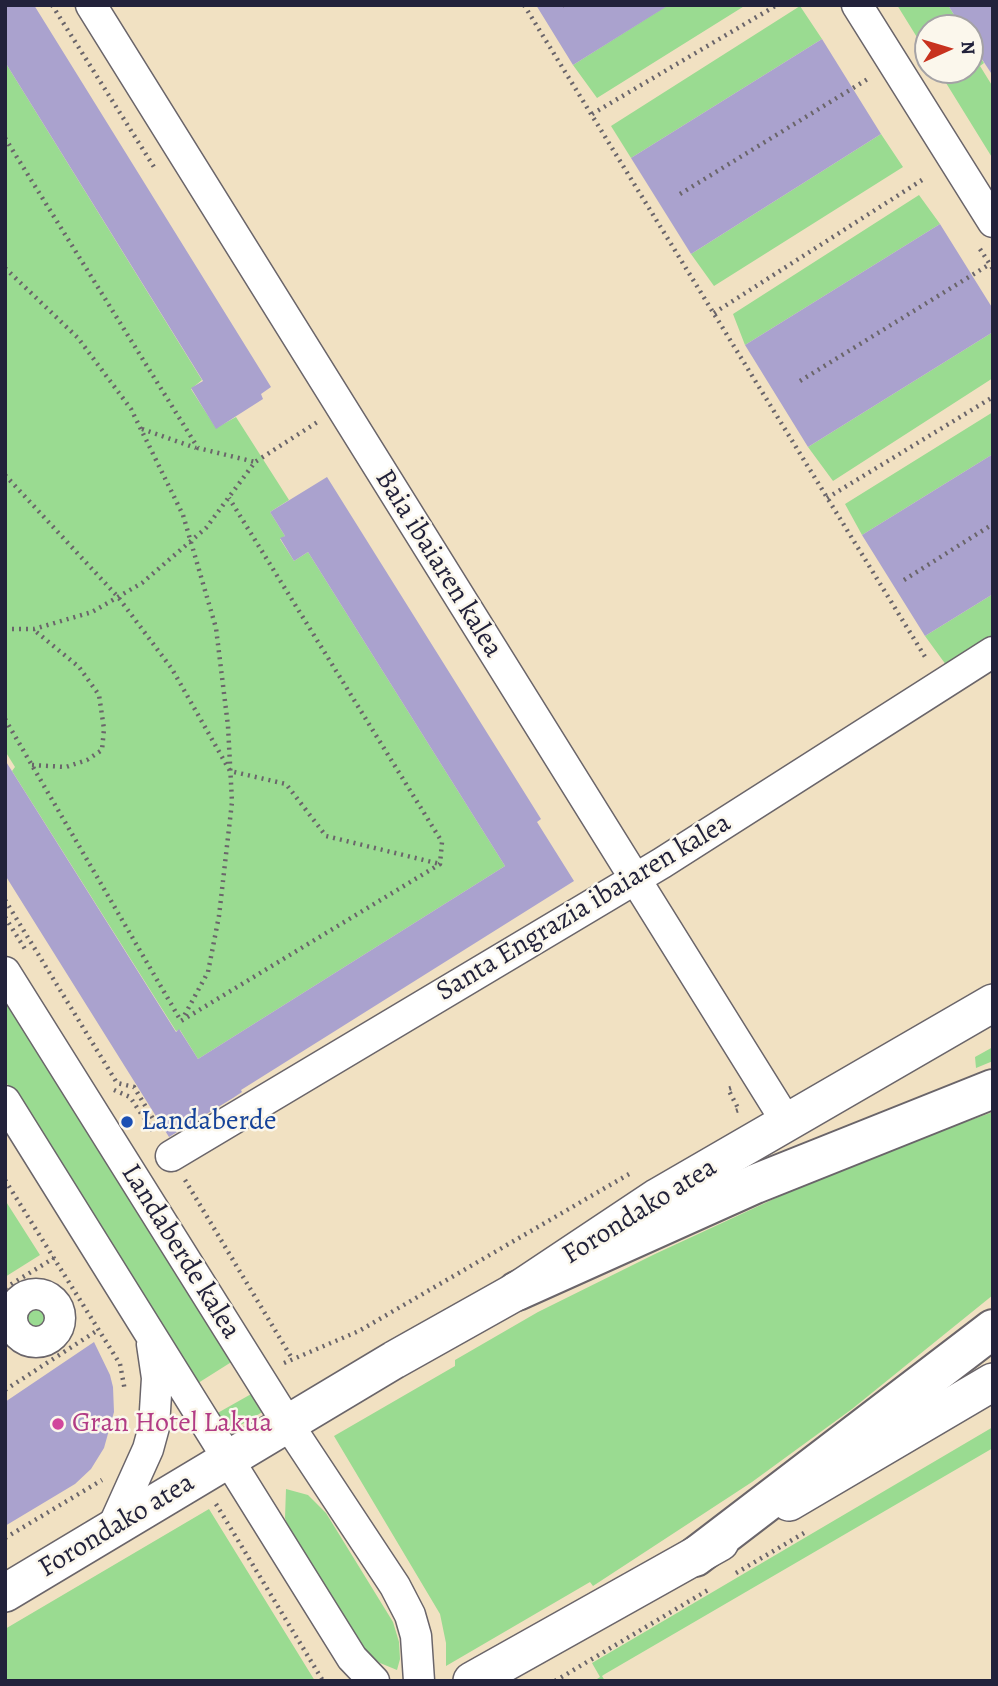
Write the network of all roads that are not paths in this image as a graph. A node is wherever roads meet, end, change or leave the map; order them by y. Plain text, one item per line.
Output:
1 (91, 5) edge
2 (857, 5) edge
3 (993, 222) edge
4 (993, 652) edge
5 (634, 879) junction
6 (5, 972) edge
7 (993, 1003) edge
8 (993, 1089) edge
9 (5, 1101) edge
10 (786, 1121) junction
11 (171, 1156) road end
12 (517, 1291) junction
13 (993, 1329) edge
14 (150, 1333) junction
15 (993, 1382) edge
16 (288, 1424) junction
17 (228, 1460) junction
18 (111, 1531) junction
19 (702, 1573) junction
20 (5, 1593) edge
21 (374, 1681) edge
22 (419, 1681) edge
23 (472, 1681) edge

1 - 5 street, Baia ibaiaren kalea
2 - 3 street
4 - 5 street, Santa Engrazia ibaiaren kalea
5 - 10 street, Baia ibaiaren kalea
5 - 11 street, Santa Engrazia ibaiaren kalea
6 - 16 street, Landaberde kalea
7 - 10 main road, Forondako atea
8 - 12 highway
9 - 14 street
10 - 12 main road, Forondako atea
12 - 16 main road, Forondako atea
13 - 19 highway
14 - 17 street
14 - 18 street
15 - 19 main road
16 - 17 main road, Forondako atea
16 - 22 street
17 - 18 main road, Forondako atea
17 - 21 street, Forondako atea
18 - 20 main road, Forondako atea
19 - 23 main road

